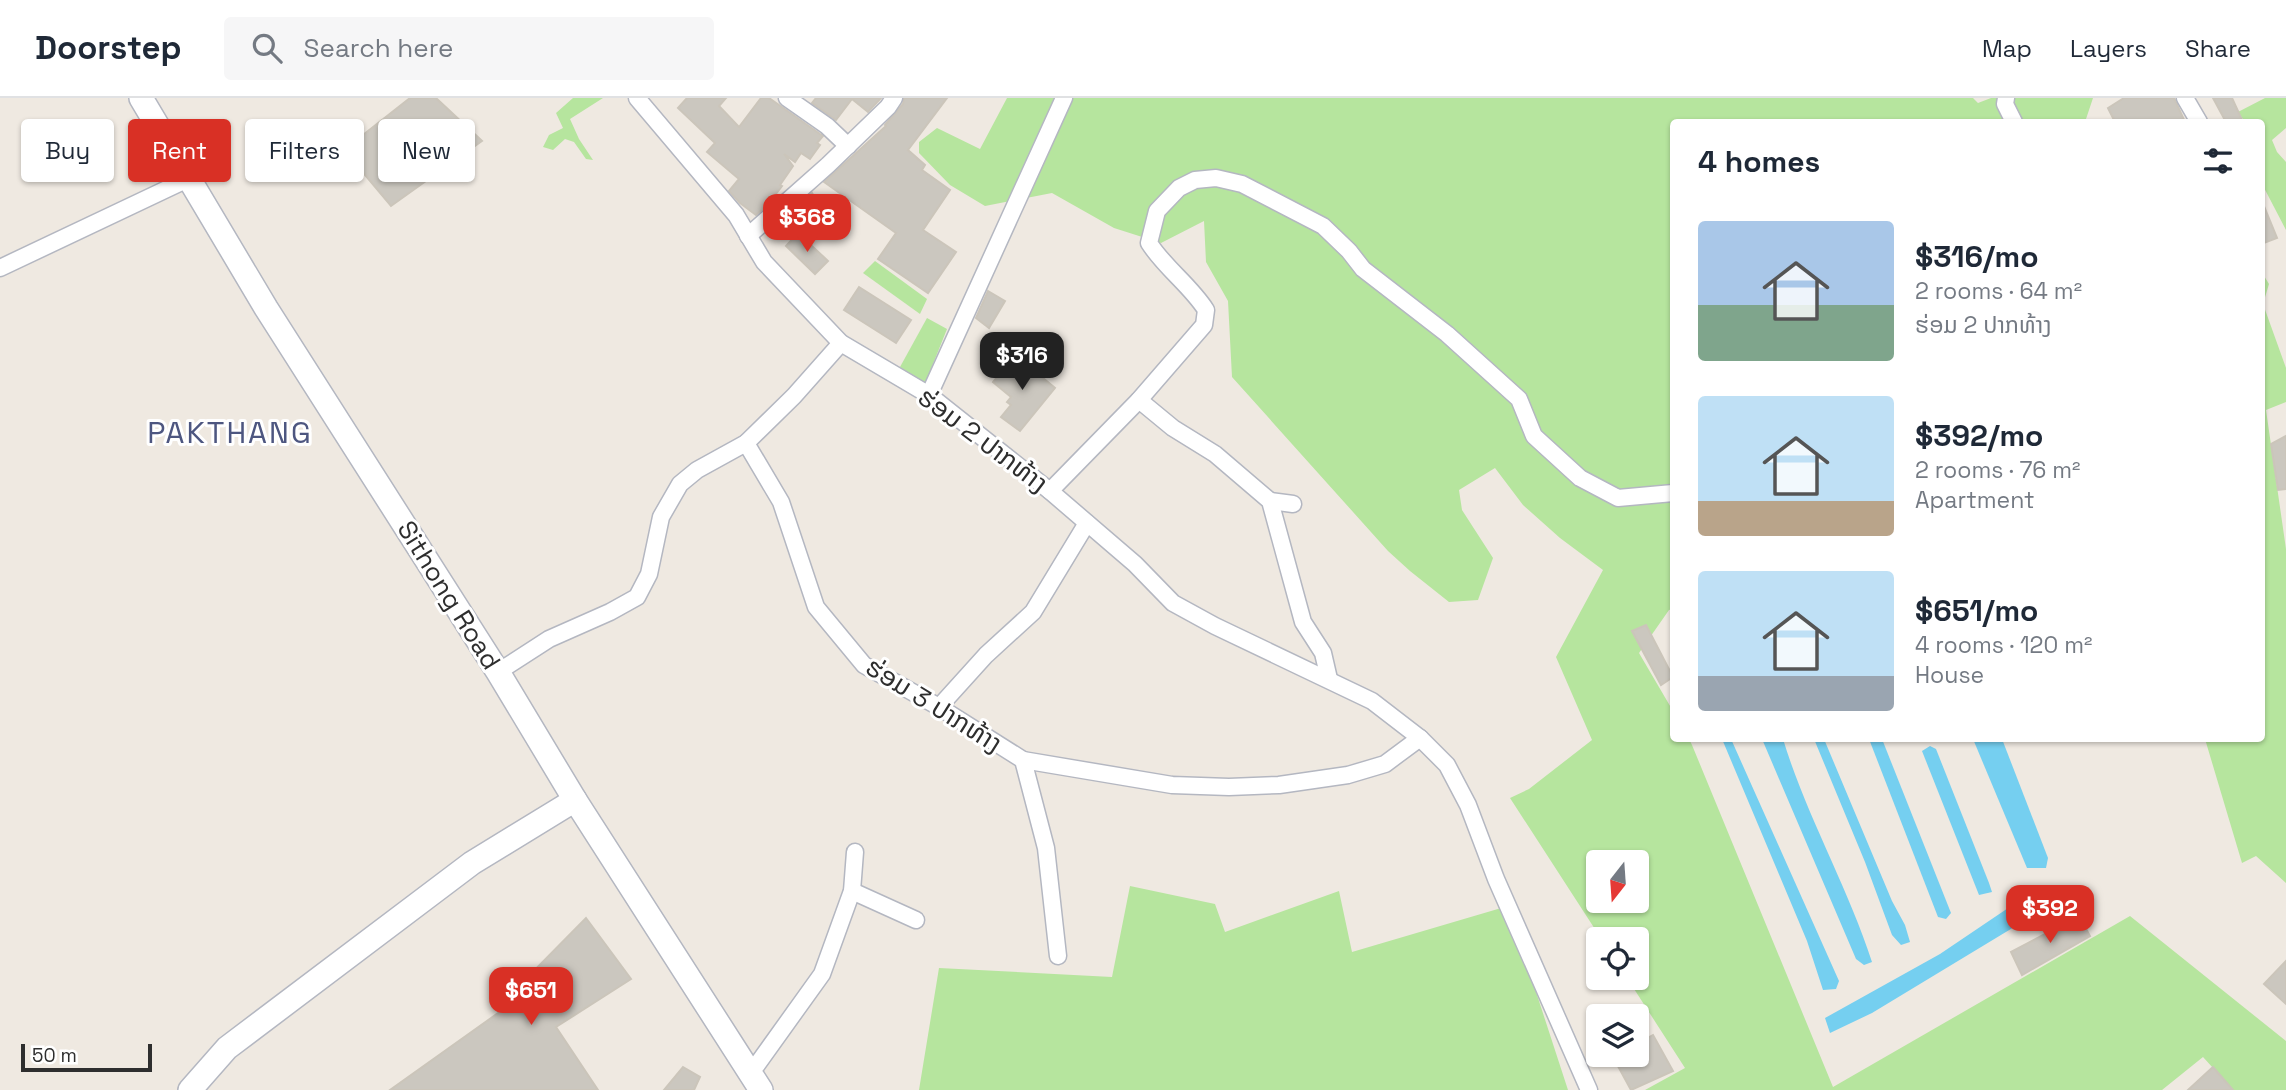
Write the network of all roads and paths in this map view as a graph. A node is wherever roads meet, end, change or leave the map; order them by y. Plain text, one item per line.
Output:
1 (141, 98) edge
2 (638, 98) edge
3 (787, 98) edge
4 (894, 98) edge
5 (1064, 98) edge
6 (2006, 98) edge
7 (2185, 98) edge
8 (154, 119) edge
9 (2012, 119) edge
10 (2197, 119) edge
11 (848, 146) junction
12 (182, 182) edge
13 (192, 182) edge
14 (748, 236) junction
15 (0, 268) edge
16 (841, 343) junction
17 (929, 395) junction
18 (1139, 400) junction
19 (746, 443) junction
20 (1050, 491) junction
21 (1670, 493) edge
22 (1270, 501) junction
23 (1293, 504) dead end
24 (1087, 523) junction
25 (498, 672) junction
26 (1329, 679) junction
27 (939, 707) junction
28 (1420, 738) junction
29 (1024, 760) junction
30 (575, 800) junction
31 (855, 852) dead end
32 (852, 891) junction
33 (916, 920) dead end
34 (1058, 956) dead end
35 (756, 1082) edge
36 (191, 1090) edge
37 (1589, 1090) edge

1 - 8 main road, Sithong Road
2 - 14 street, ຮ່ອມ 2 ປາກທ້າງ
3 - 11 street
4 - 11 street
5 - 17 street
6 - 9 street
7 - 10 street
11 - 14 street
12 - 15 street
13 - 25 main road, Sithong Road
14 - 16 street, ຮ່ອມ 2 ປາກທ້າງ
16 - 17 street, ຮ່ອມ 2 ປາກທ້າງ
16 - 19 street
17 - 20 street, ຮ່ອມ 2 ປາກທ້າງ
18 - 20 street
18 - 21 street
18 - 22 street
19 - 25 street
19 - 27 street, ຮ່ອມ 3 ປາກທ້າງ
20 - 24 street, ຮ່ອມ 2 ປາກທ້າງ
22 - 23 street
22 - 26 street
24 - 26 street, ຮ່ອມ 2 ປາກທ້າງ
24 - 27 street
25 - 30 main road, Sithong Road
26 - 28 street, ຮ່ອມ 2 ປາກທ້າງ
27 - 29 street, ຮ່ອມ 3 ປາກທ້າງ
28 - 29 street, ຮ່ອມ 3 ປາກທ້າງ
28 - 37 street, ຮ່ອມ 2 ປາກທ້າງ
29 - 34 street, ຮ່ອມ 3 ປາກທ້າງ
30 - 35 main road, Sithong Road
30 - 36 main road
31 - 32 street
32 - 33 street
32 - 35 street

